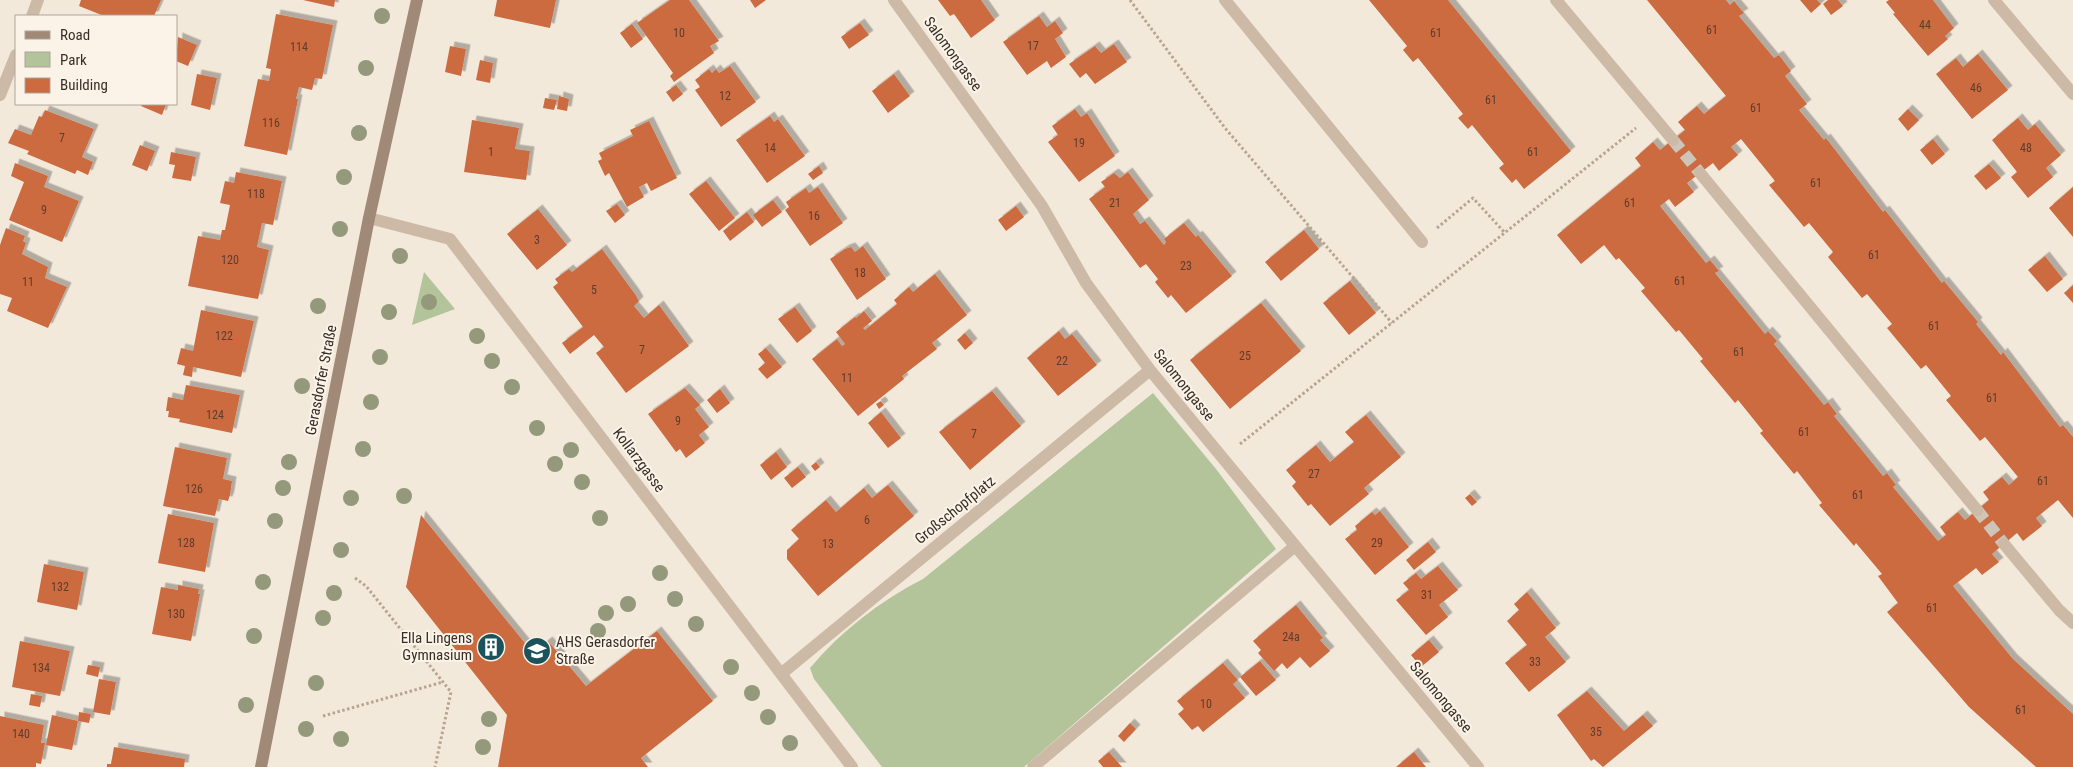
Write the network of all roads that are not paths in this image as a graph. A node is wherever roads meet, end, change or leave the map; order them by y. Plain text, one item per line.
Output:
1 (38, 0) edge
2 (417, 0) edge
3 (894, 0) edge
4 (1225, 0) edge
5 (1556, 0) edge
6 (1994, 0) edge
7 (32, 15) edge
8 (15, 57) edge
9 (2073, 94) edge
10 (0, 95) edge
11 (1673, 140) tunnel mouth
12 (1700, 173) tunnel mouth
13 (369, 218) junction
14 (1422, 242) road end
15 (1150, 370) junction
16 (1977, 510) tunnel mouth
17 (2004, 544) tunnel mouth
18 (1295, 546) junction
19 (2073, 623) edge
20 (781, 674) junction
21 (261, 767) edge
22 (852, 767) edge
23 (1033, 767) edge
24 (1478, 767) edge

1 - 7 street
2 - 13 main road, Gerasdorfer Straße
3 - 15 street, Salomongasse
4 - 14 street
5 - 11 street
6 - 9 street
8 - 10 street
12 - 16 street
13 - 20 street, Kollarzgasse
13 - 21 main road, Gerasdorfer Straße
15 - 18 street, Salomongasse
15 - 20 street, Großschopfplatz
17 - 19 street
18 - 23 street
18 - 24 street, Salomongasse
20 - 22 street, Kollarzgasse

